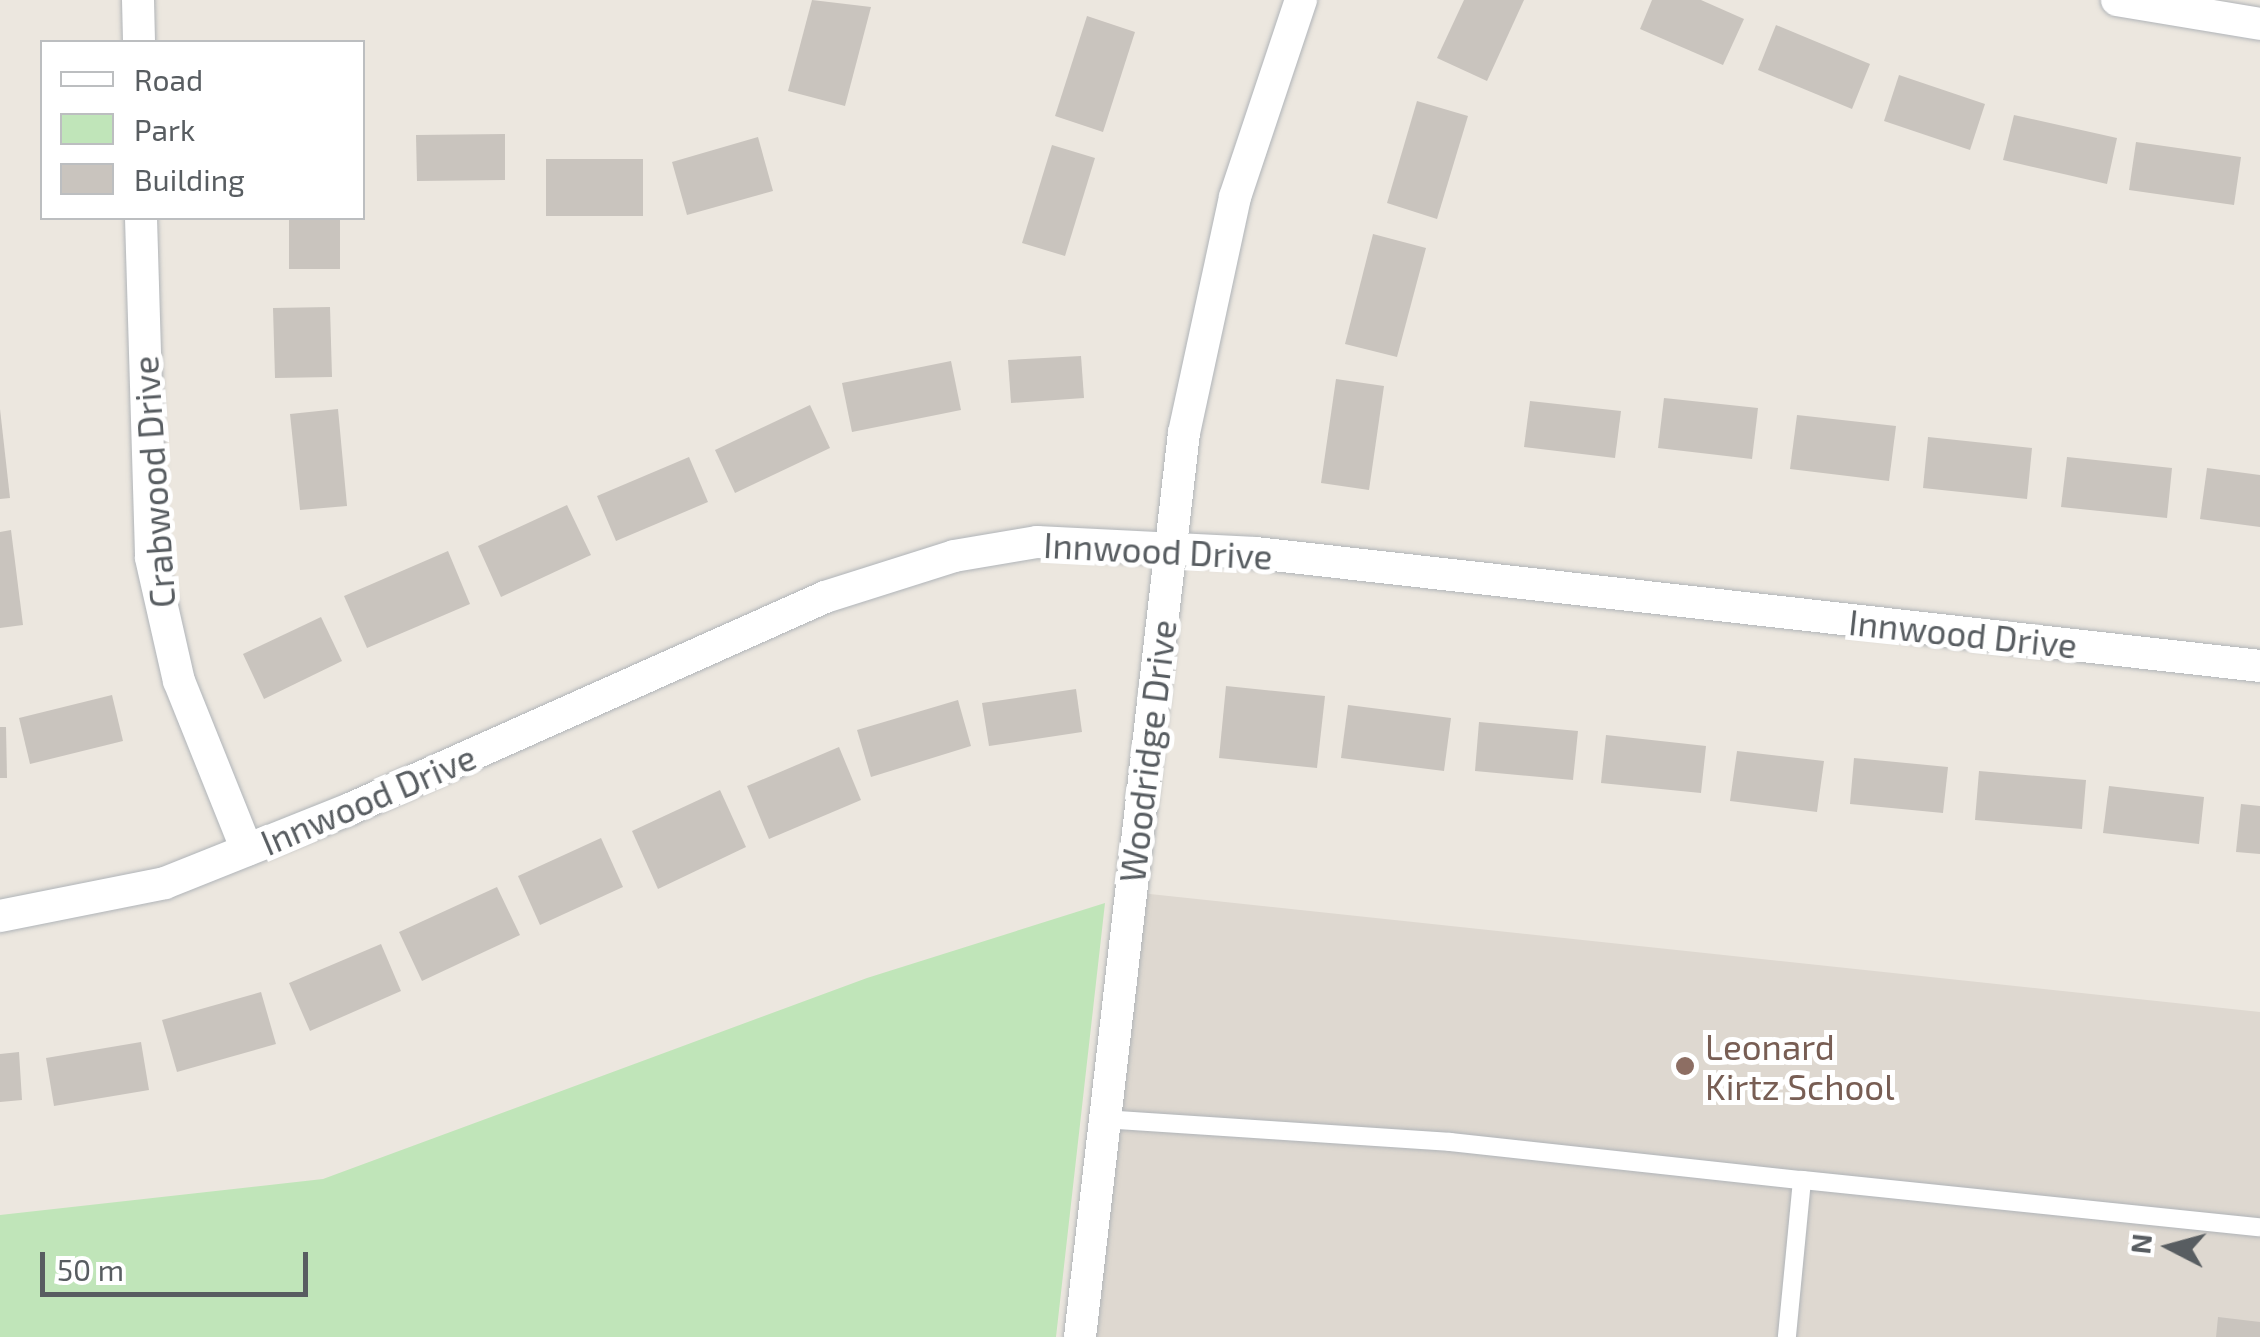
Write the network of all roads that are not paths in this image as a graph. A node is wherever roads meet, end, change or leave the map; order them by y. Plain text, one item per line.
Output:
1 (138, 0) edge
2 (1300, 0) edge
3 (2117, 0) edge
4 (2260, 24) edge
5 (138, 40) edge
6 (142, 220) edge
7 (1171, 547) junction
8 (2260, 666) edge
9 (247, 850) junction
10 (0, 916) edge
11 (1104, 1119) junction
12 (1802, 1180) junction
13 (2260, 1228) edge
14 (1080, 1337) edge
15 (1786, 1337) edge

1 - 5 street
2 - 7 street, Woodridge Drive
3 - 4 street
6 - 9 street, Crabwood Drive
7 - 8 street, Innwood Drive
7 - 9 street, Innwood Drive
7 - 11 street, Woodridge Drive
9 - 10 street, Innwood Drive
11 - 12 lane
11 - 14 street, Woodridge Drive
12 - 13 lane
12 - 15 lane

